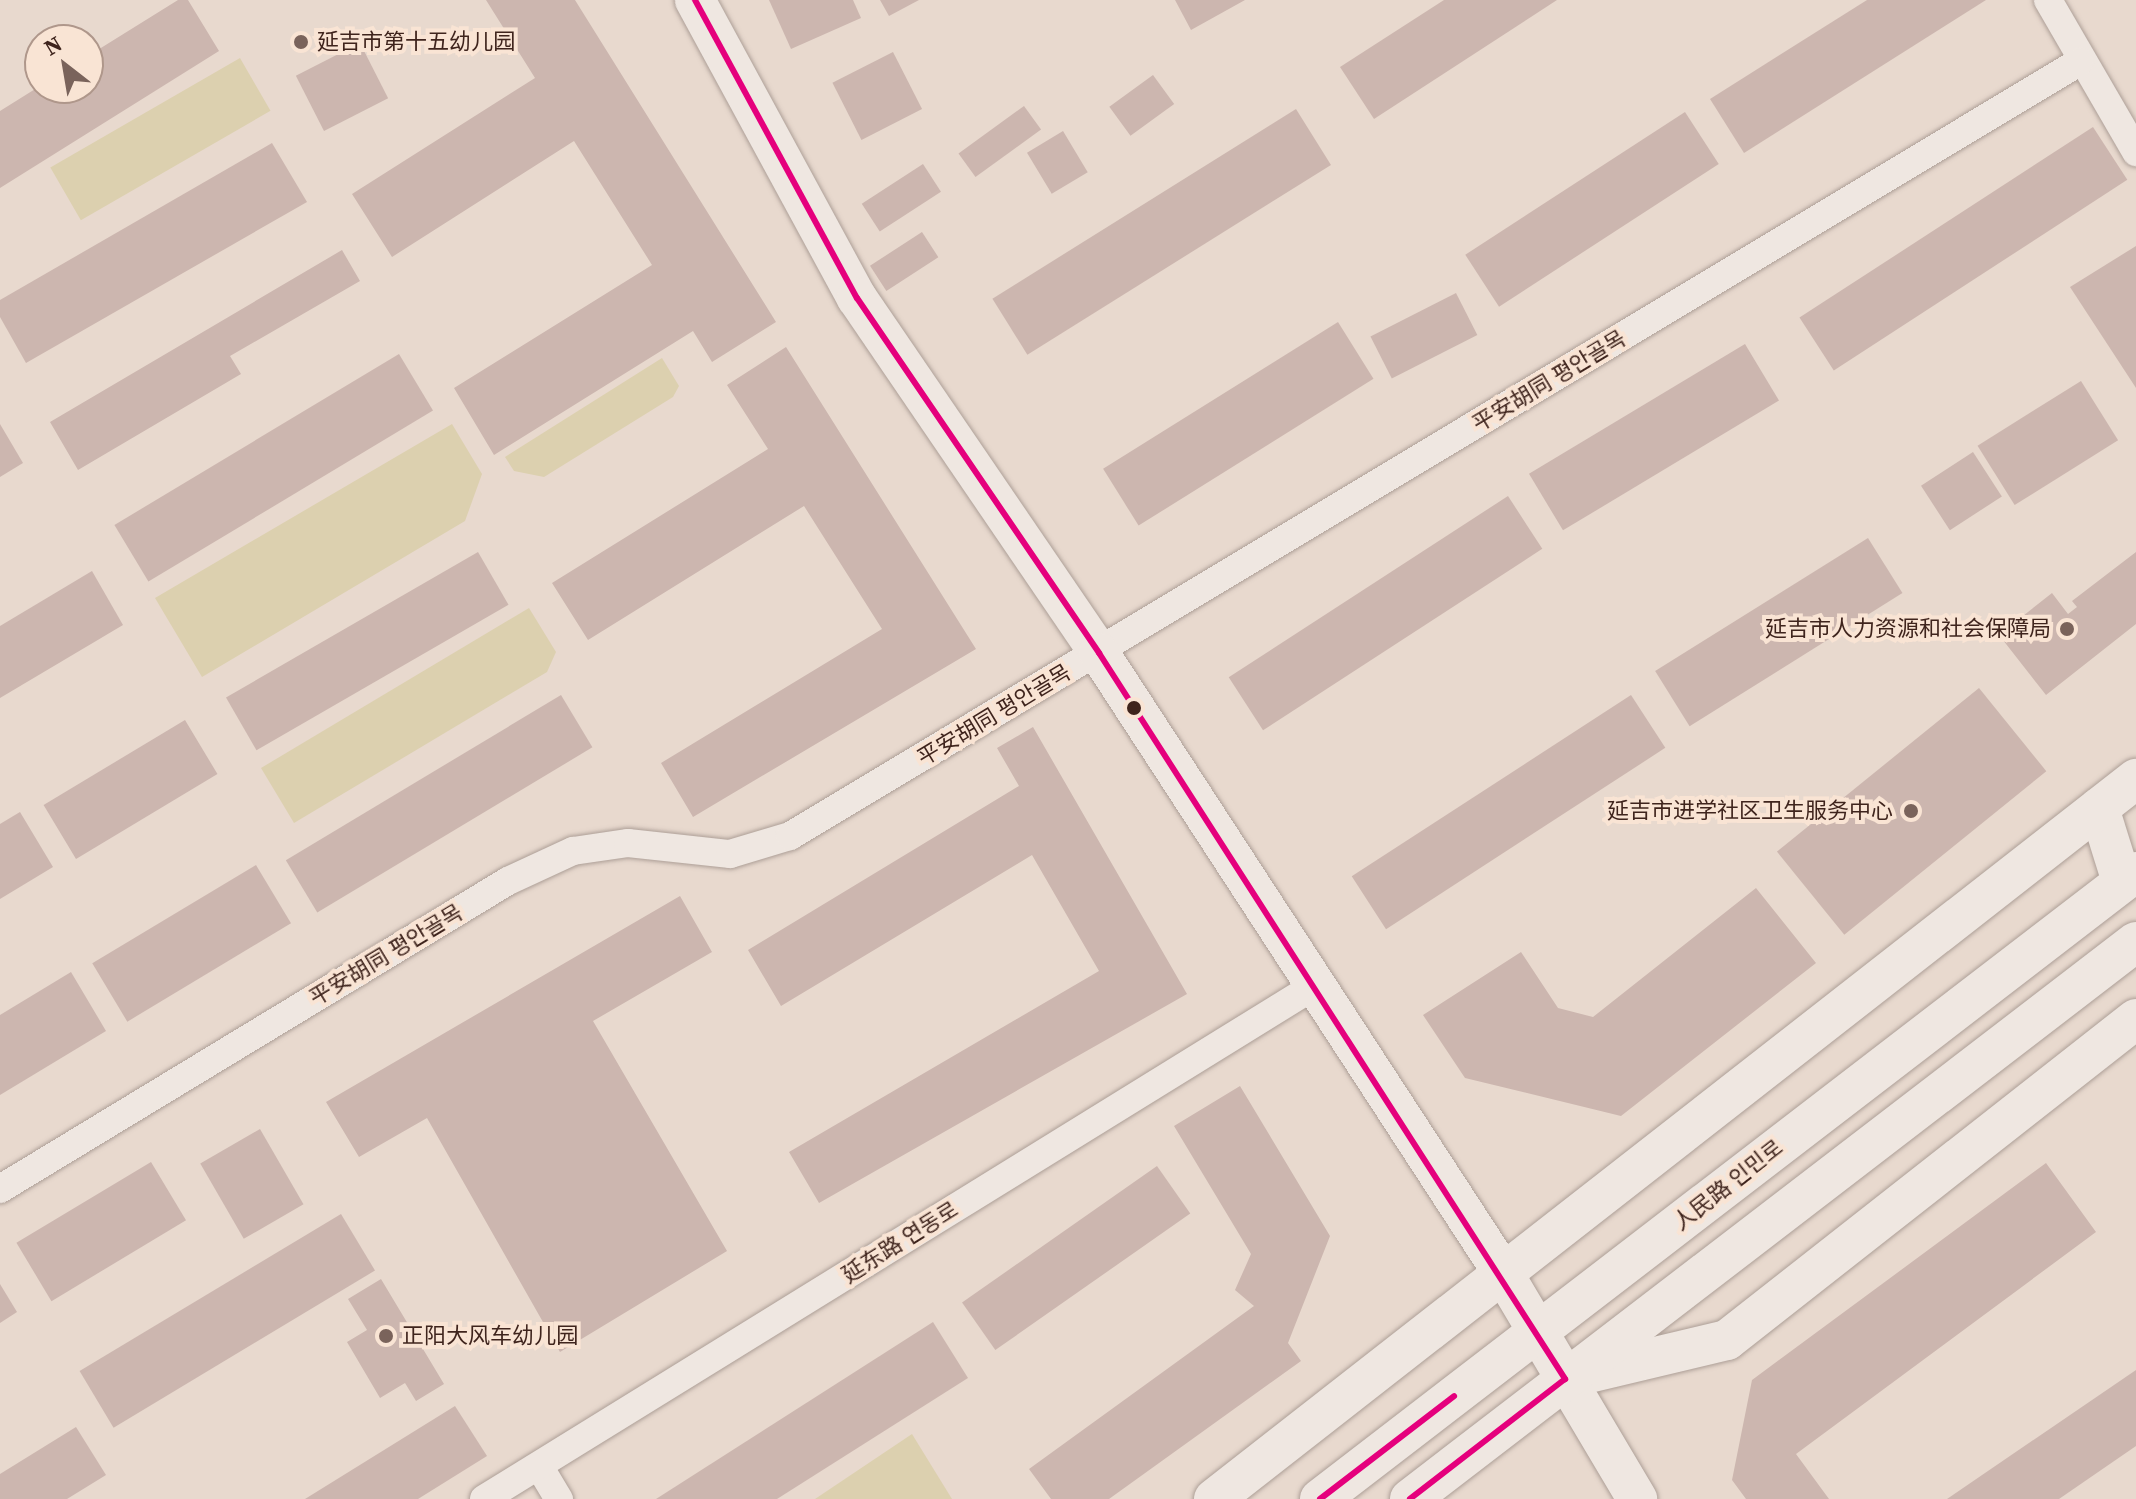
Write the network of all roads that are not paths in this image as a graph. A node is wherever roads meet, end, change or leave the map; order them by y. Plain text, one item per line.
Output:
1 (695, 0) edge
2 (2048, 0) edge
3 (2079, 62) junction
4 (2136, 152) edge
5 (1099, 653) junction
6 (2136, 779) edge
7 (2099, 808) junction
8 (2129, 877) edge
9 (2136, 942) edge
10 (1316, 985) junction
11 (2136, 1019) edge
12 (0, 1189) edge
13 (1503, 1273) junction
14 (1536, 1332) junction
15 (1565, 1379) junction
16 (539, 1466) junction
17 (484, 1499) edge
18 (559, 1499) edge
19 (1214, 1499) edge
20 (1320, 1499) edge
21 (1410, 1499) edge
22 (1637, 1499) edge

1 - 5 street
2 - 3 street
3 - 4 street
3 - 5 street, 平安胡同 평안골목
5 - 10 street
5 - 12 street, 平安胡同 평안골목
6 - 7 street
7 - 8 street
7 - 13 street
8 - 14 street, 人民路 인민로
9 - 15 street
10 - 13 street
10 - 16 street, 延东路 연동로
11 - 15 street
13 - 14 street
13 - 19 street
14 - 15 street
14 - 20 street, 人民路 인민로
15 - 21 street
15 - 22 street
16 - 17 street, 延东路 연동로
16 - 18 street

